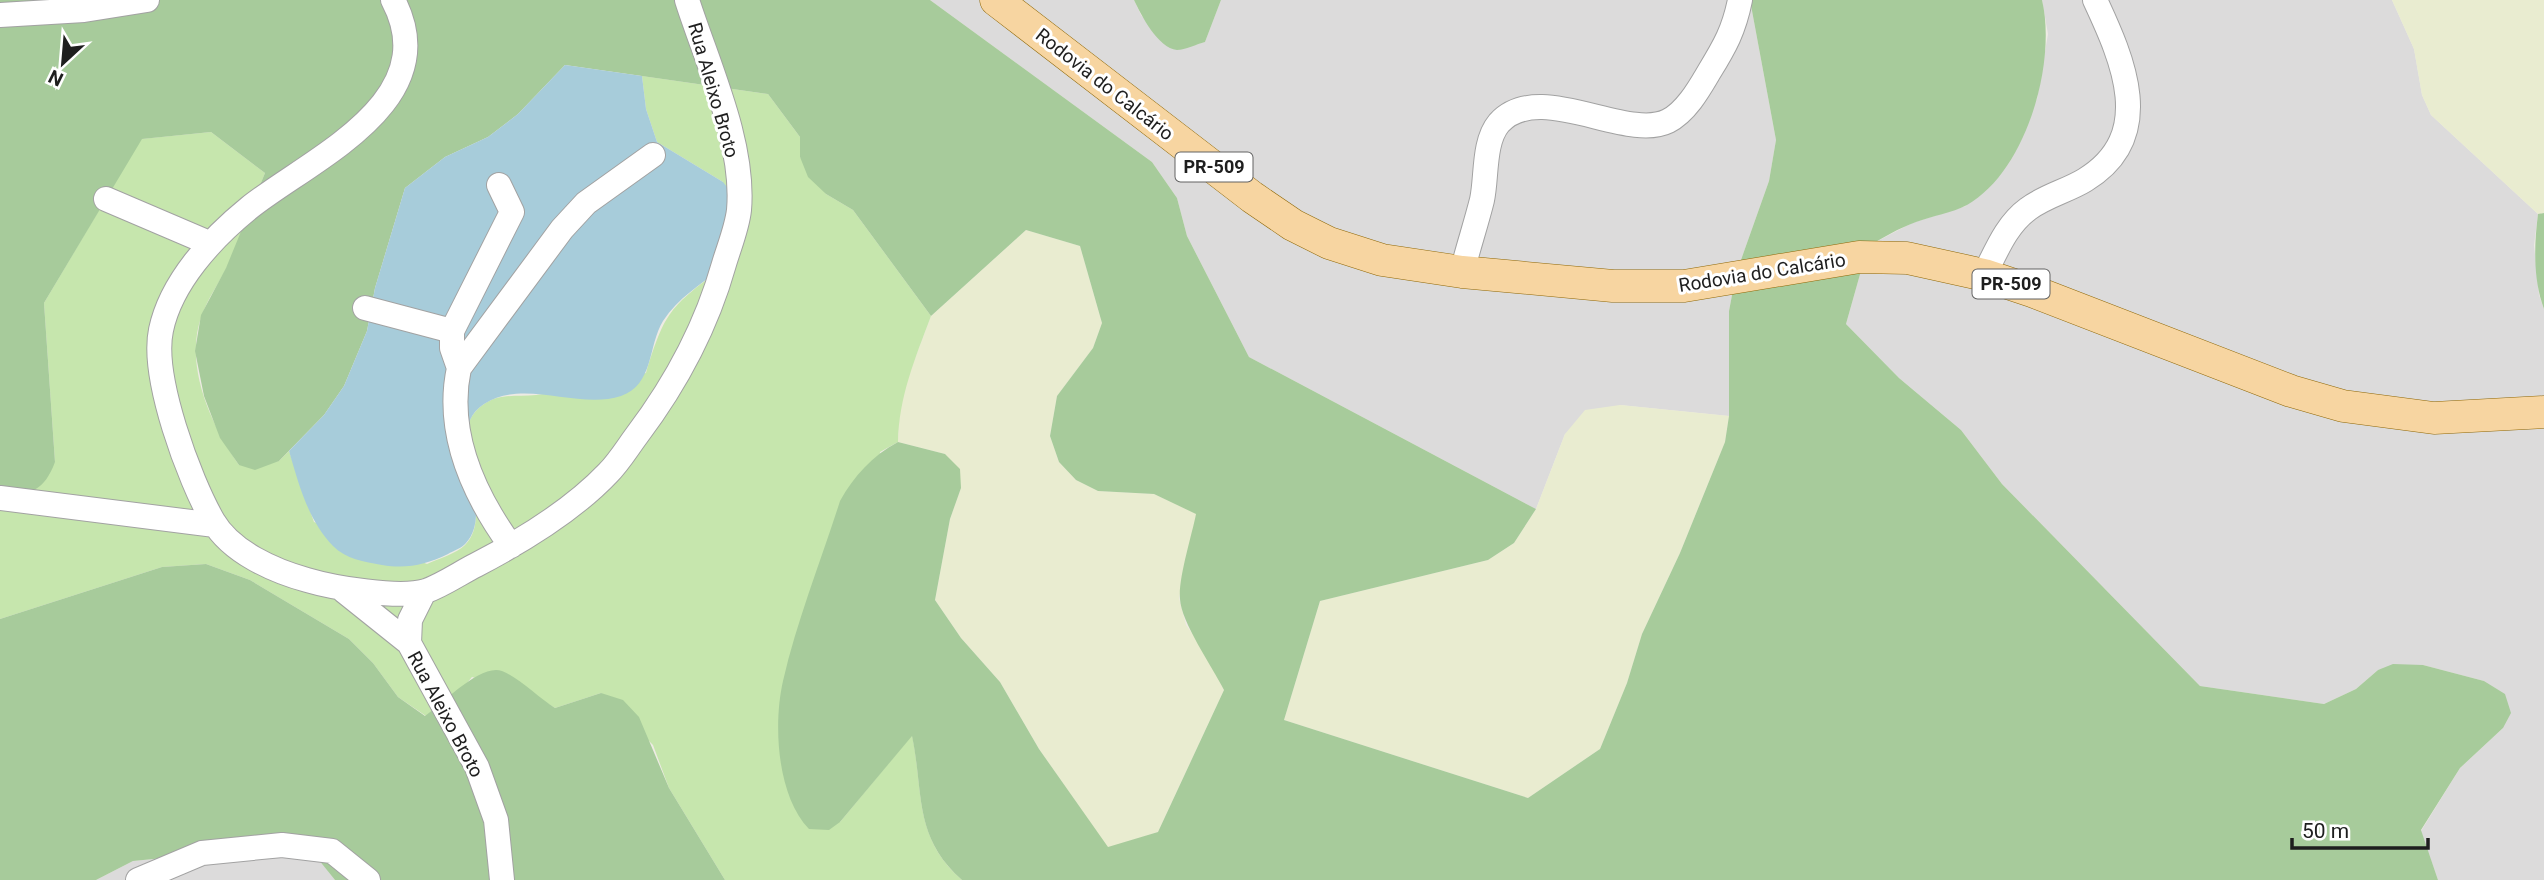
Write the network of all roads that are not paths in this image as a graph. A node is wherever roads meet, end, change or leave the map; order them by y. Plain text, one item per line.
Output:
1 (687, 0) edge
2 (996, 0) edge
3 (1740, 0) edge
4 (2095, 0) edge
5 (138, 1) edge
6 (391, 3) edge
7 (0, 15) edge
8 (653, 155) dead end
9 (499, 184) dead end
10 (106, 199) dead end
11 (209, 243) junction
12 (1462, 272) junction
13 (1984, 275) junction
14 (365, 308) dead end
15 (452, 331) junction
16 (459, 368) junction
17 (2544, 412) edge
18 (0, 498) edge
19 (215, 525) junction
20 (511, 546) junction
21 (344, 591) junction
22 (424, 592) junction
23 (409, 643) junction
24 (138, 880) edge
25 (368, 880) edge
26 (502, 880) edge

1 - 20 street, Rua Aleixo Broto
2 - 12 main road, Rodovia do Calcário / PR-509
3 - 12 street
4 - 13 street
5 - 7 street
6 - 11 street
8 - 16 street
9 - 15 street
10 - 11 street
11 - 19 street
12 - 13 main road, Rodovia do Calcário / PR-509
13 - 17 main road, Rodovia do Calcário / PR-509
14 - 15 street
15 - 16 street
16 - 20 street
18 - 19 street
19 - 21 street, Rua Aleixo Broto
20 - 22 street, Rua Aleixo Broto
21 - 22 street, Rua Aleixo Broto
21 - 23 street
22 - 23 street, Rua Aleixo Broto
23 - 26 street, Rua Aleixo Broto
24 - 25 street

